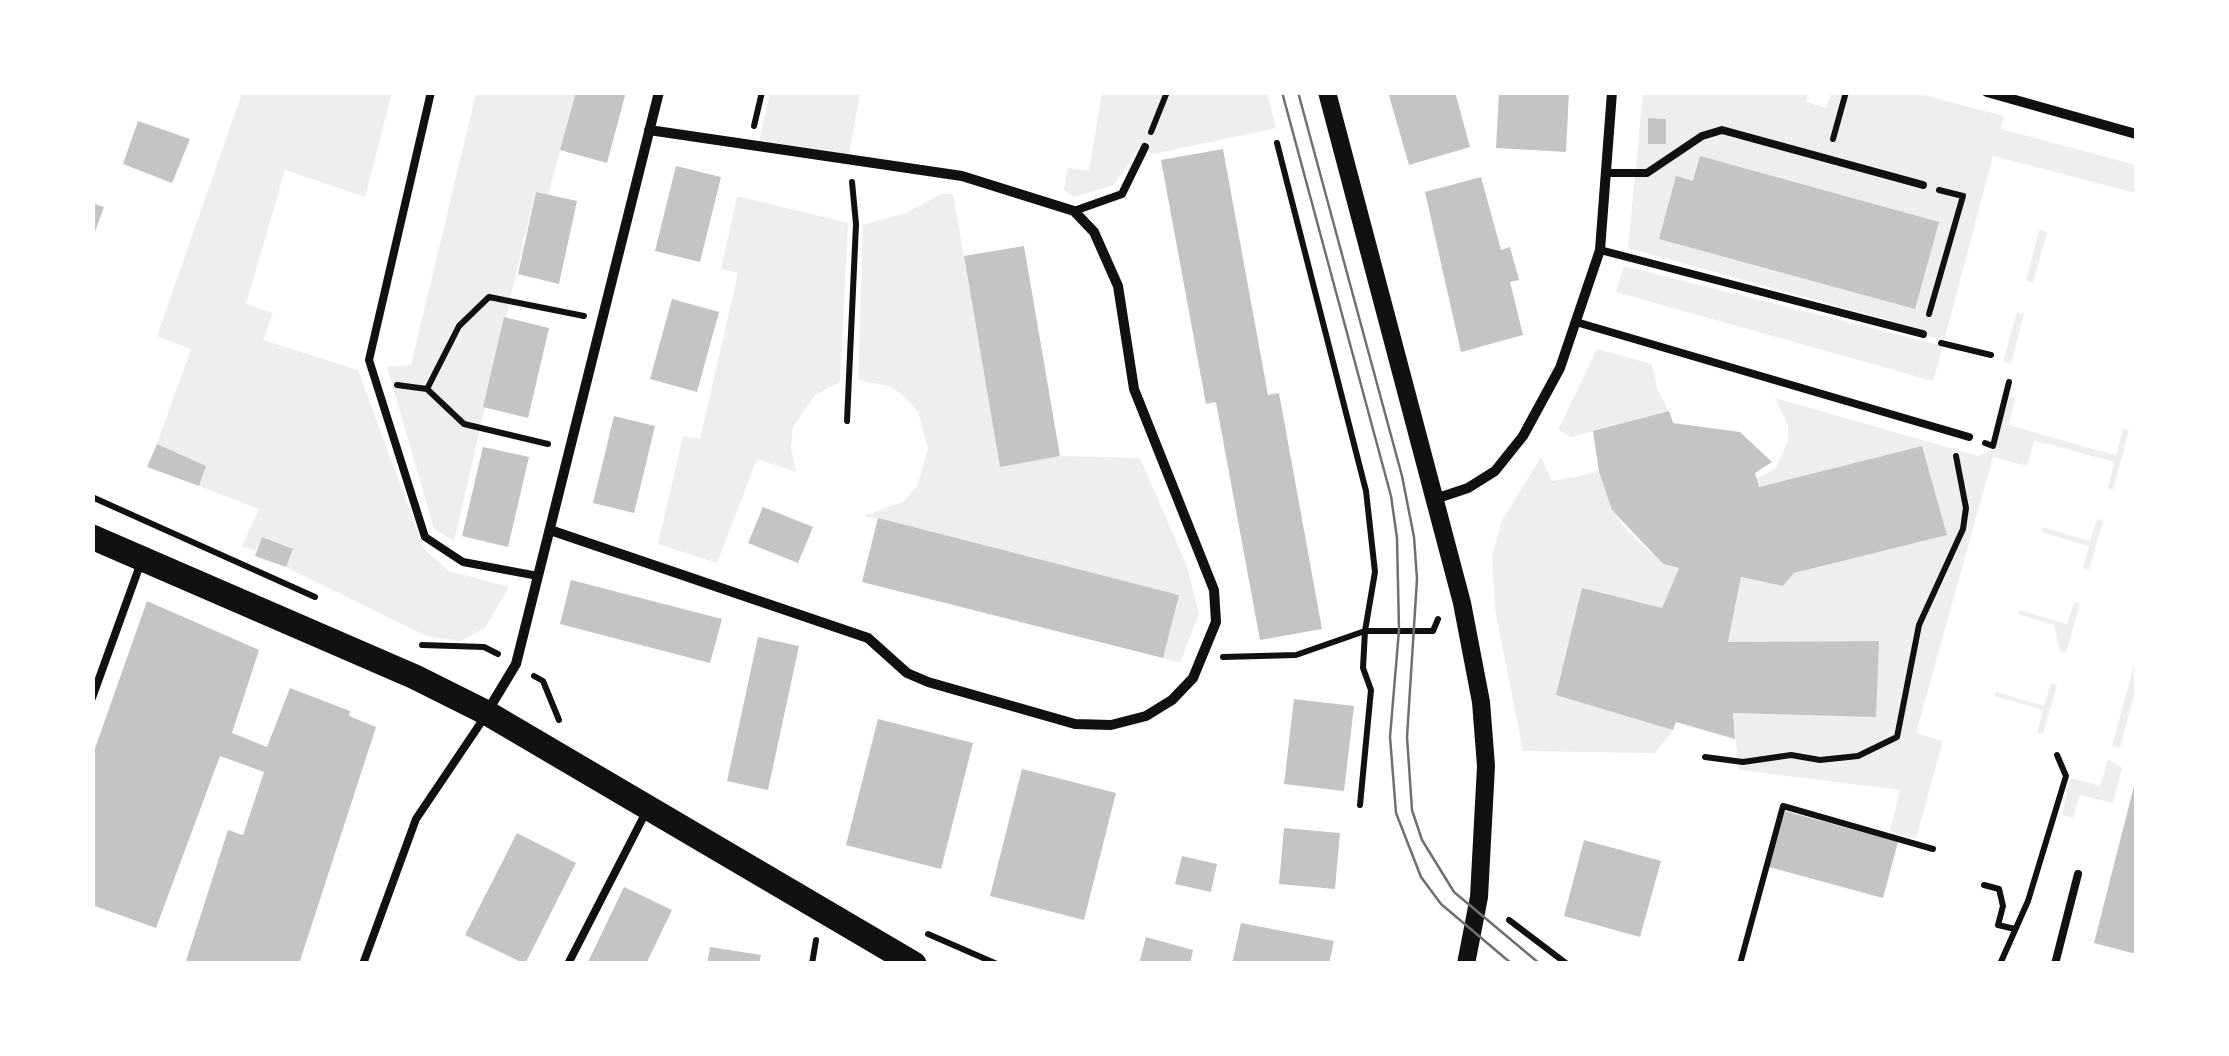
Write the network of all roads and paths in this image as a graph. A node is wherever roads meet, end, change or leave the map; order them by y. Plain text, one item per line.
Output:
1 (432, 92) edge
2 (659, 92) edge
3 (1167, 92) edge
4 (1327, 92) edge
5 (1612, 92) edge
6 (1846, 92) edge
7 (1987, 92) edge
8 (650, 130) junction
9 (2136, 134) edge
10 (1276, 143) dead end
11 (1145, 147) joint
12 (1827, 159) junction
13 (851, 161) junction
14 (1608, 173) junction
15 (1923, 185) joint
16 (1074, 211) junction
17 (1600, 250) junction
18 (602, 320) junction
19 (1576, 322) junction
20 (1922, 334) joint
21 (1942, 343) dead end
22 (1990, 355) dead end
23 (376, 382) junction
24 (2009, 382) dead end
25 (427, 389) junction
26 (847, 421) dead end
27 (1947, 431) junction
28 (1969, 437) joint
29 (570, 449) junction
30 (92, 498) edge
31 (1435, 499) junction
32 (550, 530) junction
33 (92, 536) edge
34 (144, 556) junction
35 (538, 576) junction
36 (318, 598) dead end
37 (1444, 607) dead end
38 (1365, 630) junction
39 (408, 639) dead end
40 (1233, 658) dead end
41 (516, 664) junction
42 (92, 698) edge
43 (487, 713) junction
44 (2057, 756) dead end
45 (1704, 757) dead end
46 (1360, 805) dead end
47 (648, 810) junction
48 (1933, 849) dead end
49 (2078, 874) dead end
50 (1984, 885) dead end
51 (1509, 920) dead end
52 (2015, 929) junction
53 (816, 939) dead end
54 (1466, 961) edge
55 (364, 964) edge
56 (568, 964) edge
57 (812, 964) edge
58 (914, 964) edge
59 (1568, 964) edge
60 (1740, 964) edge
61 (2000, 964) edge
62 (2055, 964) edge

1 - 23 lane
2 - 8 street
3 - 11 path
4 - 31 street
5 - 14 street
6 - 12 path
7 - 9 street
8 - 13 street
8 - 18 street
10 - 38 path
11 - 16 lane
12 - 14 lane
12 - 15 lane
13 - 16 street
13 - 26 path
14 - 17 street
15 - 20 path
16 - 32 street
17 - 19 street
17 - 20 lane
18 - 25 path
18 - 29 street
19 - 27 lane
19 - 31 street
21 - 22 path
23 - 25 path
23 - 35 lane
24 - 28 path
25 - 29 path
27 - 28 lane
27 - 45 path
29 - 32 street
30 - 36 path
31 - 54 street
32 - 35 street
33 - 34 main road
34 - 42 lane
34 - 43 main road
35 - 41 street
37 - 38 path
38 - 40 path
38 - 46 path
39 - 41 path
41 - 43 street
43 - 47 main road
43 - 55 lane
44 - 52 path
47 - 56 lane
47 - 58 main road
48 - 60 path
49 - 62 lane
50 - 52 path
51 - 59 path
52 - 61 path
53 - 57 path

